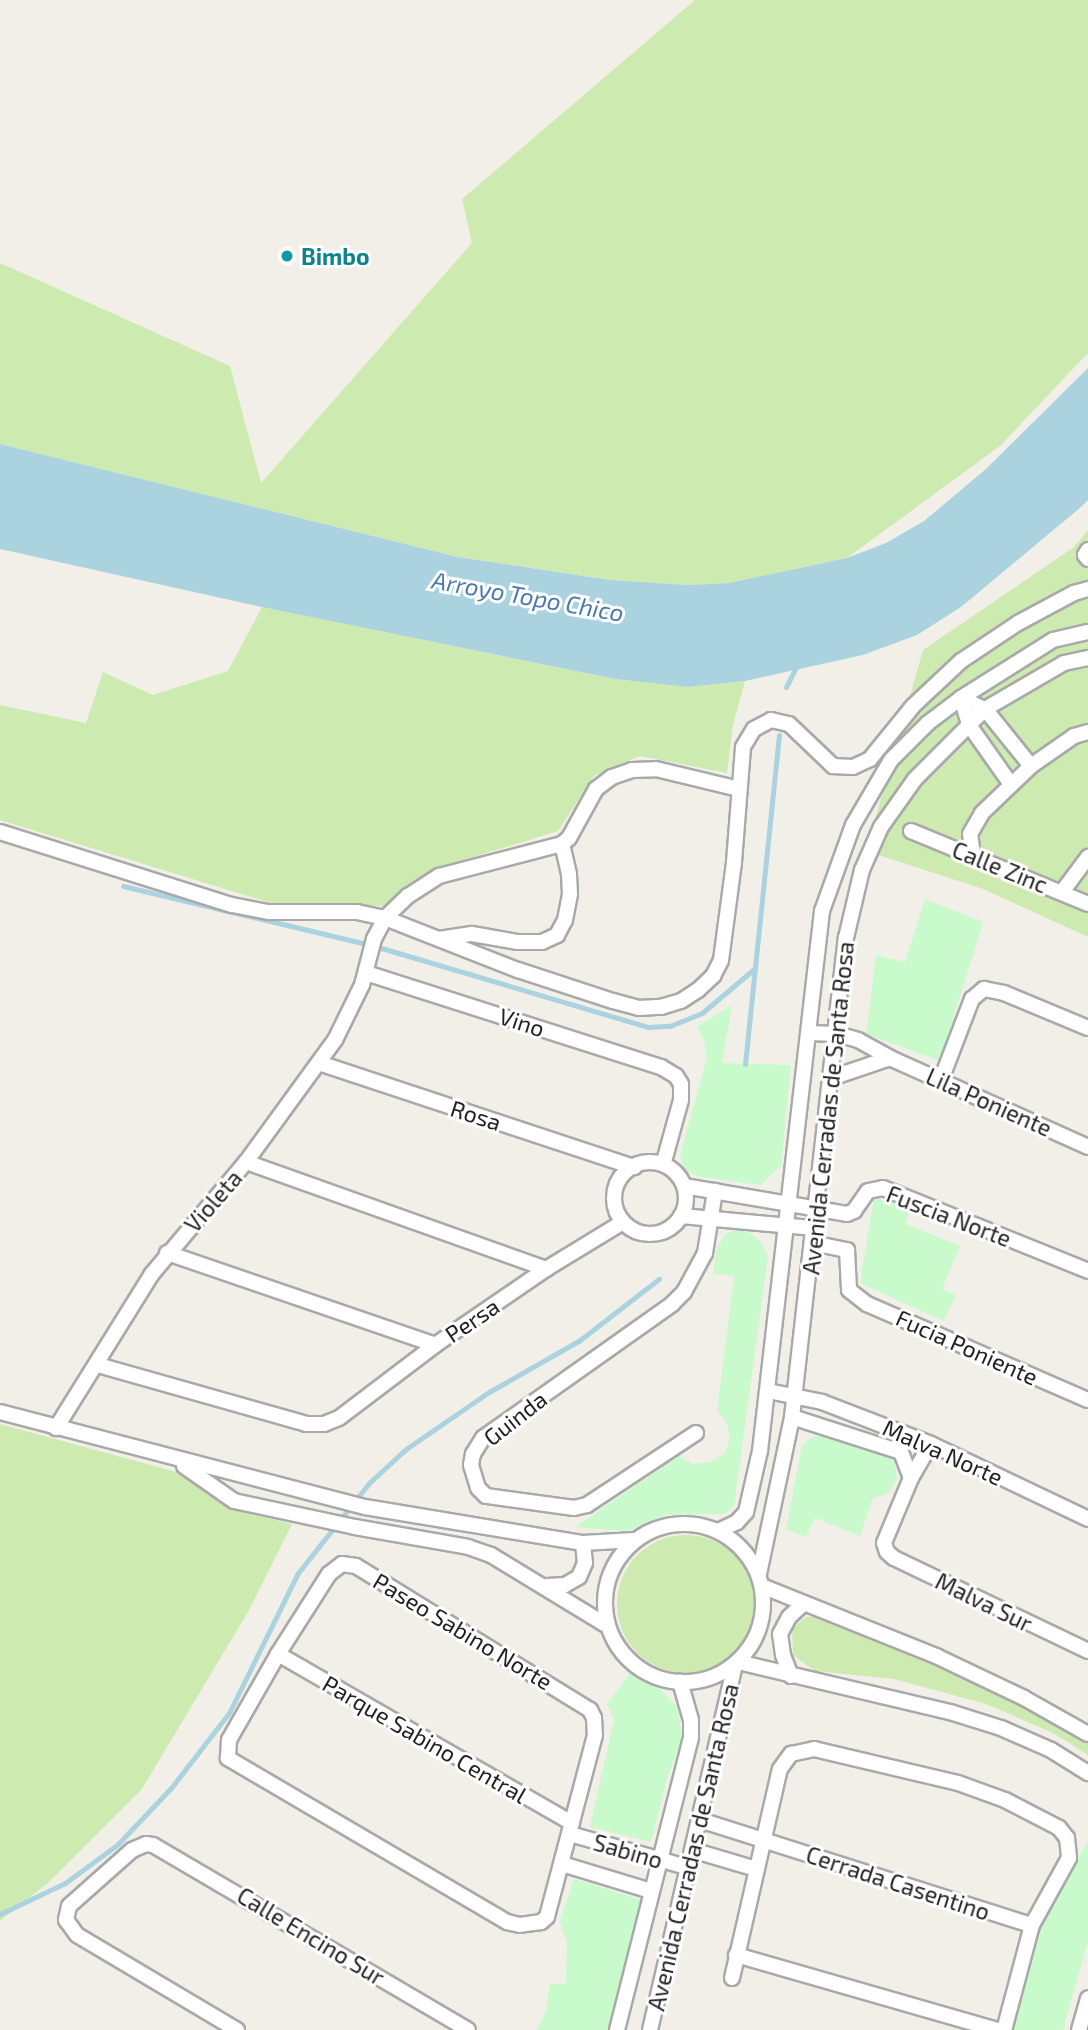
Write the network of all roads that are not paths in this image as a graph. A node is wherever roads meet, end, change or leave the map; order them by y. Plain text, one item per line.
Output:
1 (1088, 550) edge
2 (1088, 559) edge
3 (1088, 589) edge
4 (1088, 632) edge
5 (1088, 658) edge
6 (961, 698) junction
7 (985, 709) junction
8 (969, 725) junction
9 (1088, 732) edge
10 (1031, 766) junction
11 (1010, 783) junction
12 (739, 789) junction
13 (911, 831) dead end
14 (0, 832) edge
15 (562, 844) junction
16 (973, 855) junction
17 (1088, 857) edge
18 (1062, 892) junction
19 (1088, 904) edge
20 (385, 918) junction
21 (439, 939) junction
22 (366, 972) junction
23 (1088, 1028) edge
24 (809, 1033) junction
25 (837, 1034) junction
26 (890, 1058) junction
27 (319, 1063) junction
28 (831, 1078) junction
29 (941, 1080) junction
30 (1088, 1147) edge
31 (246, 1162) junction
32 (663, 1165) junction
33 (634, 1167) junction
34 (684, 1186) junction
35 (716, 1191) junction
36 (790, 1202) junction
37 (817, 1208) junction
38 (681, 1216) junction
39 (713, 1217) junction
40 (623, 1222) junction
41 (786, 1225) junction
42 (813, 1235) junction
43 (167, 1253) junction
44 (547, 1269) junction
45 (1088, 1271) edge
46 (435, 1345) junction
47 (98, 1365) junction
48 (768, 1391) junction
49 (795, 1395) junction
50 (1088, 1400) edge
51 (0, 1412) edge
52 (792, 1417) junction
53 (56, 1428) junction
54 (696, 1433) dead end
55 (931, 1444) junction
56 (175, 1459) junction
57 (911, 1478) junction
58 (1088, 1519) edge
59 (718, 1531) junction
60 (635, 1540) junction
61 (583, 1543) junction
62 (761, 1580) junction
63 (547, 1586) junction
64 (803, 1604) junction
65 (608, 1626) junction
66 (1088, 1651) edge
67 (278, 1654) junction
68 (736, 1663) junction
69 (792, 1676) junction
70 (680, 1682) junction
71 (1088, 1734) edge
72 (1088, 1773) edge
73 (699, 1820) junction
74 (571, 1829) junction
75 (765, 1840) junction
76 (692, 1850) junction
77 (658, 1860) junction
78 (562, 1864) junction
79 (687, 1867) junction
80 (756, 1869) junction
81 (651, 1891) junction
82 (1032, 1925) junction
83 (736, 1955) junction
84 (732, 1978) dead end
85 (1088, 1998) edge
86 (237, 2030) edge
87 (468, 2030) edge
88 (617, 2030) edge
89 (650, 2030) edge
90 (998, 2030) edge
91 (1004, 2030) edge
92 (1079, 2030) edge

1 - 2 street
3 - 12 street
4 - 6 street, Avenida Cerradas de Santa Rosa
5 - 7 street, Avenida Cerradas de Santa Rosa
6 - 7 street
6 - 8 street
6 - 24 street, Avenida Cerradas de Santa Rosa
7 - 8 street, Avenida Cerradas de Santa Rosa
7 - 10 street
8 - 11 street
8 - 25 street, Avenida Cerradas de Santa Rosa
9 - 10 street
10 - 11 street
11 - 16 street
12 - 15 street
12 - 21 street
13 - 16 street, Calle Zinc
14 - 20 street
15 - 20 street
15 - 21 street
16 - 18 street, Calle Zinc
17 - 18 street
18 - 19 street, Calle Zinc
20 - 21 street
20 - 22 street, Violeta
22 - 27 street, Violeta
22 - 32 street, Vino
23 - 29 street
24 - 25 street, Lila Poniente
24 - 36 street, Avenida Cerradas de Santa Rosa
25 - 26 street, Lila Poniente
25 - 28 street, Avenida Cerradas de Santa Rosa
26 - 28 street
26 - 29 street, Lila Poniente
27 - 31 street, Violeta
27 - 33 street, Rosa
28 - 37 street, Avenida Cerradas de Santa Rosa
29 - 30 street, Lila Poniente
31 - 43 street, Violeta
31 - 44 street
32 - 33 street
32 - 34 street
33 - 40 street
34 - 35 street
34 - 38 street
35 - 36 street
35 - 39 street
36 - 37 street
36 - 41 street, Avenida Cerradas de Santa Rosa
37 - 42 street, Avenida Cerradas de Santa Rosa
37 - 45 street, Fuscia Norte
38 - 39 street
38 - 40 street
39 - 41 street
39 - 54 street, Guinda
40 - 44 street, Persa
41 - 42 street
41 - 48 street, Avenida Cerradas de Santa Rosa
42 - 49 street, Avenida Cerradas de Santa Rosa
42 - 50 street, Fucia Poniente
43 - 46 street
43 - 47 street, Violeta
44 - 46 street, Persa
46 - 47 street, Persa
47 - 53 street, Violeta
48 - 49 street
48 - 59 street, Avenida Cerradas de Santa Rosa
49 - 52 street, Avenida Cerradas de Santa Rosa
49 - 55 street, Malva Norte
51 - 53 street
52 - 57 street, Malva Norte
52 - 62 street, Avenida Cerradas de Santa Rosa
53 - 56 street
55 - 57 street
55 - 58 street, Malva Norte
56 - 61 street
56 - 63 street
57 - 66 street, Malva Sur
59 - 60 street
59 - 62 street
60 - 61 street
60 - 65 street
61 - 63 street
62 - 64 street
62 - 68 street
63 - 65 street
64 - 69 street
64 - 71 street
65 - 70 street
67 - 74 street, Parque Sabino Central
67 - 74 street, Paseo Sabino Norte
67 - 78 street
68 - 69 street
68 - 70 street
68 - 73 street, Avenida Cerradas de Santa Rosa
69 - 72 street
70 - 77 street, Avenida Cerradas de Santa Rosa
73 - 75 street, Cerrada Casentino
73 - 76 street, Avenida Cerradas de Santa Rosa
74 - 77 street, Sabino
74 - 78 street
75 - 80 street
75 - 82 street, Cerrada Casentino
75 - 82 street
76 - 79 street, Avenida Cerradas de Santa Rosa
76 - 80 street
77 - 79 street, Sabino
77 - 81 street, Avenida Cerradas de Santa Rosa
78 - 81 street, Sabino
79 - 89 street, Avenida Cerradas de Santa Rosa
80 - 83 street
81 - 88 street, Avenida Cerradas de Santa Rosa
82 - 91 street
83 - 84 street
83 - 90 street
85 - 92 street
86 - 87 street, Calle Encino Sur

